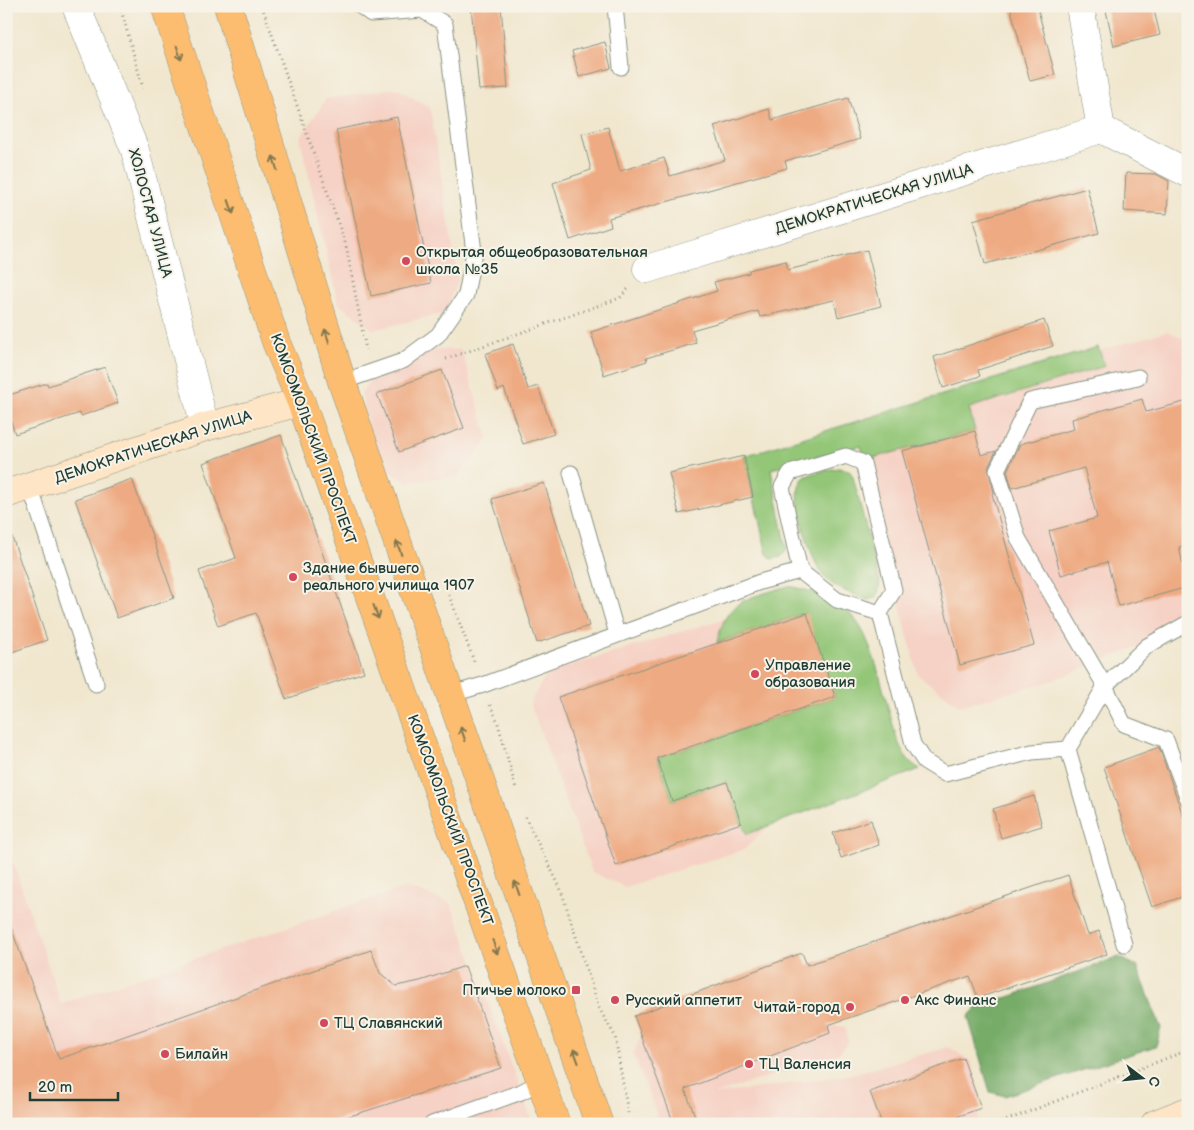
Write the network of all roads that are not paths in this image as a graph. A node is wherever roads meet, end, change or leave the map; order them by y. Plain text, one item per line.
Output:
1 (76, 6) edge
2 (164, 6) edge
3 (228, 6) edge
4 (360, 6) edge
5 (615, 6) edge
6 (1080, 6) edge
7 (621, 67) dead end
8 (1101, 129) junction
9 (1188, 174) edge
10 (647, 269) dead end
11 (1138, 376) dead end
12 (342, 382) junction
13 (302, 402) junction
14 (205, 427) junction
15 (571, 473) dead end
16 (18, 490) edge
17 (800, 571) junction
18 (880, 613) junction
19 (1188, 623) edge
20 (618, 634) junction
21 (96, 684) dead end
22 (1104, 686) junction
23 (449, 694) junction
24 (1068, 749) junction
25 (1188, 799) edge
26 (1124, 944) dead end
27 (542, 1081) junction
28 (1188, 1111) edge
29 (432, 1124) edge
30 (556, 1124) edge
31 (599, 1124) edge
32 (1155, 1124) edge

1 - 14 street, ХОЛОСТАЯ УЛИЦА
2 -> 13 main road, КОМСОМОЛЬСКИЙ ПРОСПЕКТ
12 -> 3 main road
4 - 12 lane
5 - 7 lane
6 - 8 street
8 - 9 street
8 - 10 street, ДЕМОКРАТИЧЕСКАЯ УЛИЦА
11 - 22 lane
23 -> 12 main road
13 - 14 street, ДЕМОКРАТИЧЕСКАЯ УЛИЦА
13 -> 27 main road, КОМСОМОЛЬСКИЙ ПРОСПЕКТ
14 - 16 street, ДЕМОКРАТИЧЕСКАЯ УЛИЦА
15 - 20 lane
16 - 21 lane
17 - 18 lane
17 - 18 lane
17 - 20 lane
18 - 24 lane
19 - 22 lane
20 - 23 lane
22 - 24 lane
22 - 25 lane
31 -> 23 main road
24 - 26 lane
27 - 29 lane
27 - 30 main road, КОМСОМОЛЬСКИЙ ПРОСПЕКТ
28 - 32 street

